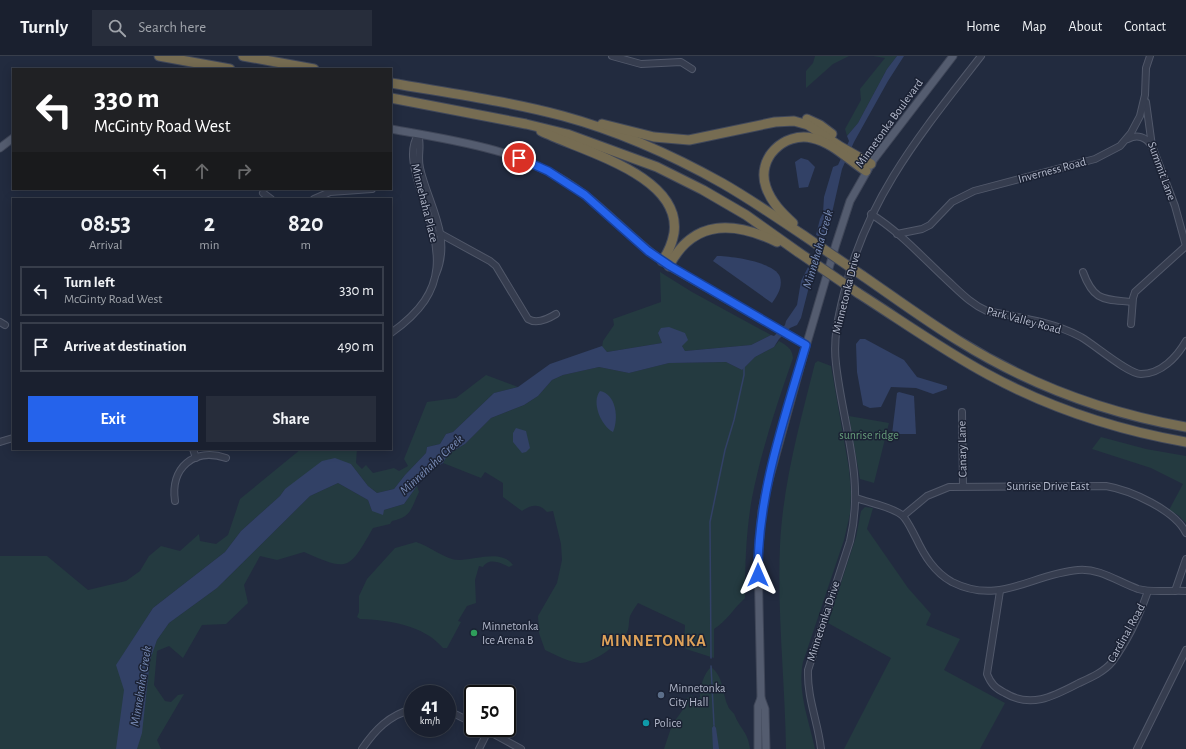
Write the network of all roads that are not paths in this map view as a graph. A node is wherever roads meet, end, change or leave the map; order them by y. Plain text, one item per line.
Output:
1 (159, 56) edge
2 (243, 56) edge
3 (612, 56) edge
4 (953, 56) edge
5 (981, 56) edge
6 (1150, 56) edge
7 (225, 68) edge
8 (309, 68) edge
9 (692, 69) dead end
10 (392, 83) edge
11 (1145, 95) junction
12 (392, 98) edge
13 (581, 122) junction
14 (526, 124) junction
15 (392, 129) edge
16 (418, 134) junction
17 (12, 139) edge
18 (1126, 140) junction
19 (1152, 146) junction
20 (0, 148) edge
21 (868, 168) junction
22 (358, 190) edge
23 (263, 193) dead end
24 (270, 198) edge
25 (316, 198) edge
26 (871, 214) junction
27 (433, 232) junction
28 (442, 234) junction
29 (803, 234) junction
30 (897, 234) junction
31 (1186, 246) edge
32 (798, 252) junction
33 (666, 264) junction
34 (1083, 272) dead end
35 (436, 274) junction
36 (1132, 302) junction
37 (556, 314) dead end
38 (1131, 324) dead end
39 (392, 332) edge
40 (1186, 341) edge
41 (806, 345) junction
42 (962, 412) dead end
43 (1186, 427) edge
44 (12, 438) edge
45 (0, 442) edge
46 (1186, 442) edge
47 (192, 450) edge
48 (196, 458) junction
49 (226, 458) dead end
50 (963, 486) junction
51 (856, 498) junction
52 (175, 501) dead end
53 (903, 516) junction
54 (1186, 533) edge
55 (1186, 560) edge
56 (1000, 591) junction
57 (1148, 591) junction
58 (1175, 591) junction
59 (1186, 591) edge
60 (1186, 650) edge
61 (761, 698) junction
62 (404, 712) edge
63 (483, 737) edge
64 (500, 737) edge
65 (362, 749) edge
66 (479, 749) edge
67 (521, 749) edge
68 (758, 749) edge
69 (766, 749) edge
70 (821, 749) edge
71 (1137, 749) edge

1 - 7 highway
2 - 8 highway
3 - 9 street
4 - 21 main road, Minnetonka Boulevard
5 - 26 street, Minnetonka Drive
6 - 11 street, Inverness Road
10 - 13 highway
11 - 18 street, Inverness Road
11 - 19 street, Summit Lane
12 - 14 highway
13 - 21 highway
13 - 29 highway
14 - 32 highway
14 - 33 highway
15 - 16 main road
16 - 27 street, Minnehaha Place
16 - 28 street, Minnehaha Place
16 - 33 main road
17 - 20 main road
18 - 19 street
18 - 30 street, Inverness Road
19 - 31 street, Summit Lane
21 - 29 highway
21 - 41 main road, Minnetonka Boulevard
22 - 25 street
23 - 24 street
26 - 30 street, Park Valley Road
26 - 51 street, Minnetonka Drive
27 - 28 street
27 - 35 street, Minnehaha Place
28 - 35 street, Minnehaha Place
28 - 37 street
29 - 43 highway, bridge
30 - 40 street, Park Valley Road
31 - 36 street
32 - 33 highway
32 - 46 highway, bridge
33 - 41 main road
34 - 36 street
35 - 39 street, Minnehaha Place
36 - 38 street
41 - 61 main road, Minnetonka Boulevard
42 - 50 street, Canary Lane
44 - 45 street
47 - 48 street
48 - 49 street
48 - 52 street
50 - 53 street, Sunrise Drive East
50 - 54 street, Sunrise Drive East
51 - 53 street
51 - 70 street, Minnetonka Drive
53 - 56 street
55 - 58 street
56 - 57 street
56 - 57 street, Cardinal Road
57 - 58 street
58 - 59 street
60 - 71 street
61 - 68 main road, Minnetonka Boulevard
61 - 69 main road, Minnetonka Boulevard
62 - 65 street
63 - 66 street
64 - 67 street

